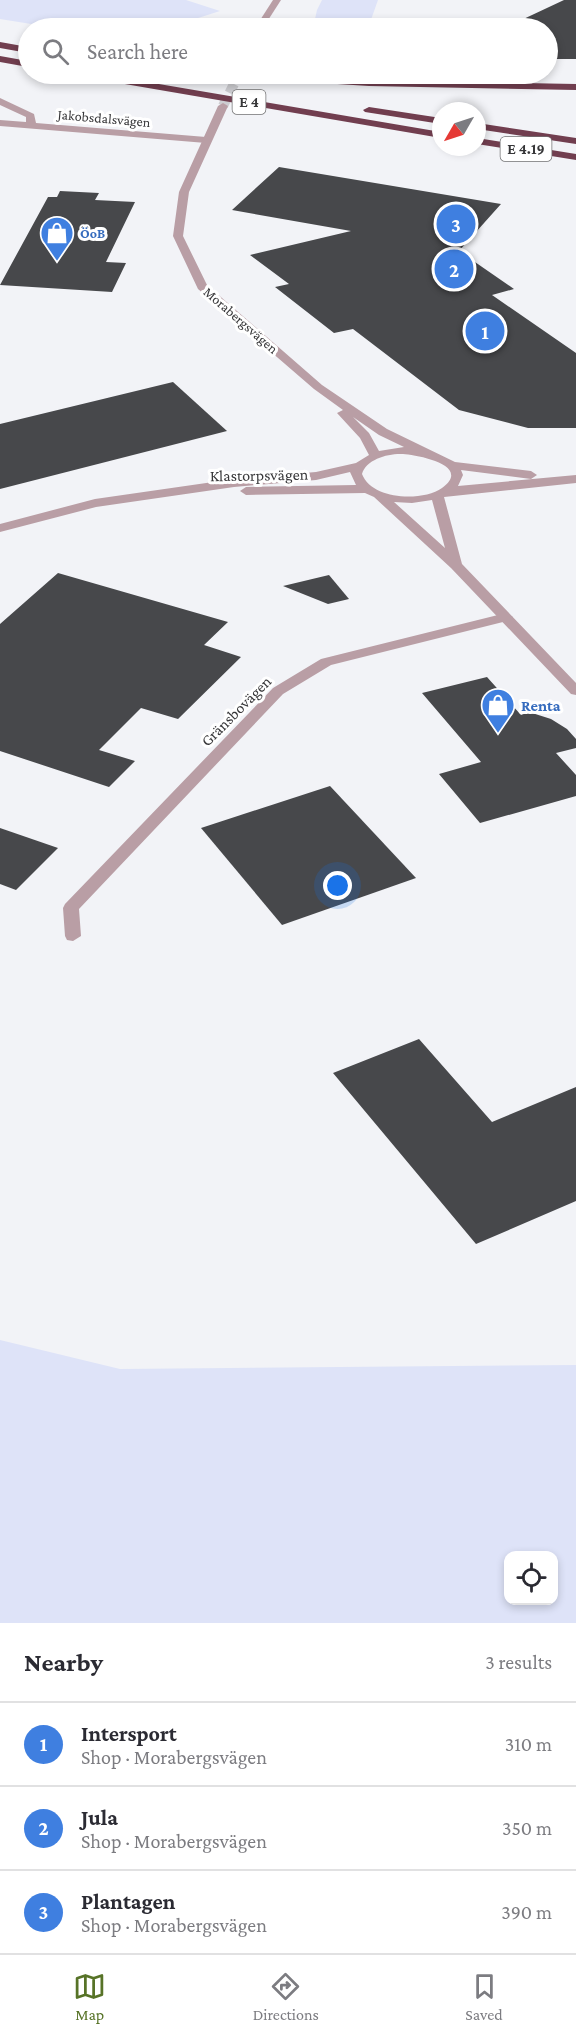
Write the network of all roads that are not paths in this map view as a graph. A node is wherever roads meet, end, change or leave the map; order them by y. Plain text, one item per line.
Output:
1 (277, 0) edge
2 (265, 18) edge
3 (0, 45) edge
4 (18, 48) edge
5 (0, 59) edge
6 (18, 62) edge
7 (143, 84) edge
8 (234, 84) edge
9 (429, 84) edge
10 (576, 87) edge
11 (0, 101) edge
12 (334, 104) dead end
13 (223, 106) tunnel mouth
14 (356, 108) dead end
15 (432, 120) edge
16 (0, 123) edge
17 (31, 125) junction
18 (486, 127) edge
19 (432, 133) edge
20 (206, 140) junction
21 (486, 141) edge
22 (576, 141) edge
23 (576, 155) edge
24 (318, 387) junction
25 (424, 452) junction
26 (375, 455) junction
27 (451, 465) junction
28 (358, 466) junction
29 (576, 478) edge
30 (366, 489) junction
31 (441, 493) junction
32 (153, 494) junction
33 (379, 495) junction
34 (0, 528) edge
35 (456, 565) junction
36 (506, 617) junction
37 (576, 691) edge
38 (73, 936) dead end

1 - 2 street
3 - 4 highway
5 - 6 highway
7 - 19 highway, E 4
8 - 12 highway, E 4
9 - 10 highway
11 - 17 street
13 - 20 street, Morabergsvägen
14 - 15 highway
16 - 17 street, Jakobsdalsvägen
17 - 20 street, Jakobsdalsvägen
18 - 22 highway
20 - 24 street, Morabergsvägen
21 - 23 highway, E 4.19
24 - 25 street, Morabergsvägen
24 - 26 street, Morabergsvägen
25 - 26 street
25 - 27 street, Morabergsvägen
26 - 28 street, Klastorpsvägen
27 - 29 street
27 - 31 street
28 - 30 street
28 - 32 street, Klastorpsvägen
29 - 31 street
30 - 32 street, Klastorpsvägen
30 - 33 street
31 - 33 street
31 - 35 street
32 - 34 street, Klastorpsvägen
33 - 35 street
35 - 36 street
36 - 37 street
36 - 38 street, Gränsbovägen

